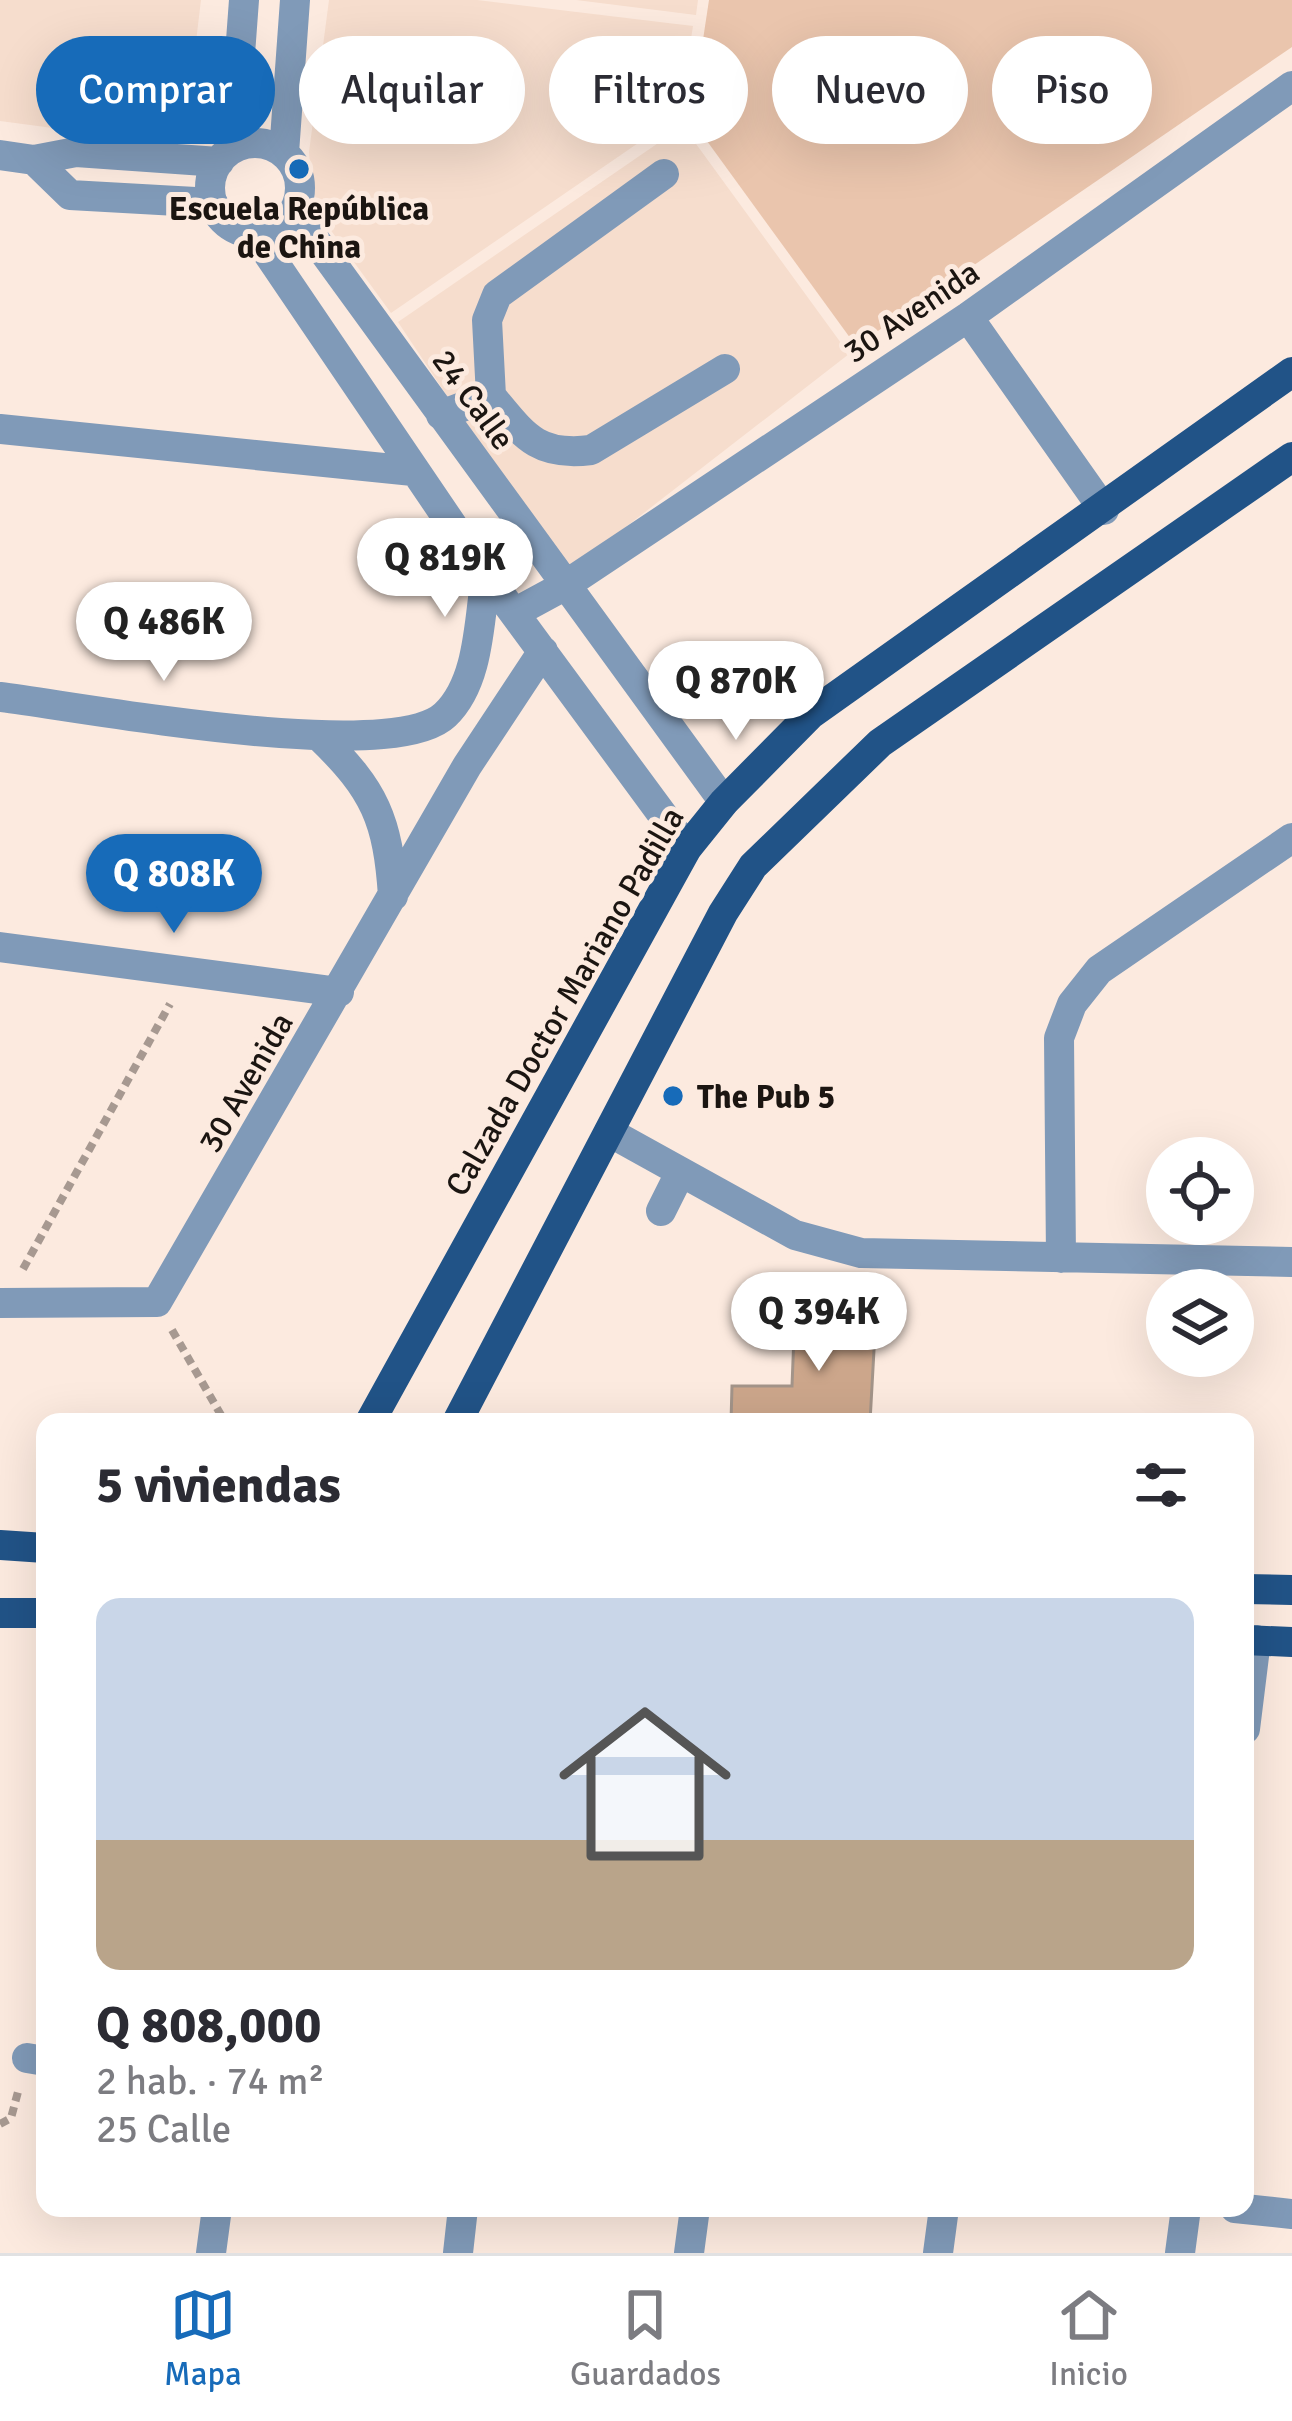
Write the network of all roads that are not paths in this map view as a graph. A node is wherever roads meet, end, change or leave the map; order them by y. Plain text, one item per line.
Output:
1 (244, 0) edge
2 (295, 0) edge
3 (1292, 86) edge
4 (284, 153) junction
5 (0, 154) edge
6 (226, 155) junction
7 (34, 160) junction
8 (664, 174) dead end
9 (213, 203) junction
10 (294, 211) junction
11 (254, 233) junction
12 (968, 317) junction
13 (725, 369) dead end
14 (1292, 372) edge
15 (490, 396) junction
16 (441, 415) junction
17 (0, 429) edge
18 (1292, 457) edge
19 (413, 471) junction
20 (1105, 510) junction
21 (486, 575) junction
22 (564, 586) junction
23 (516, 612) junction
24 (543, 651) junction
25 (0, 697) edge
26 (320, 737) junction
27 (724, 802) junction
28 (1292, 838) edge
29 (687, 848) junction
30 (393, 896) junction
31 (0, 946) edge
32 (339, 992) junction
33 (609, 1132) junction
34 (680, 1173) junction
35 (661, 1211) dead end
36 (1061, 1258) junction
37 (1292, 1262) edge
38 (2, 1303) edge
39 (375, 1413) edge
40 (462, 1413) edge
41 (0, 1545) edge
42 (36, 1547) edge
43 (1254, 1589) edge
44 (1292, 1590) edge
45 (0, 1613) edge
46 (36, 1613) edge
47 (1254, 1640) edge
48 (1292, 1642) edge
49 (1254, 2210) edge
50 (1292, 2214) edge
51 (216, 2217) edge
52 (463, 2217) edge
53 (694, 2217) edge
54 (943, 2217) edge
55 (1185, 2217) edge
56 (211, 2253) edge
57 (458, 2253) edge
58 (689, 2253) edge
59 (938, 2253) edge
60 (1180, 2253) edge

1 - 6 street
2 - 4 street
3 - 12 street, 30 Avenida
4 - 6 street
4 - 10 street
5 - 7 street
6 - 7 street
6 - 9 street
7 - 9 street
8 - 15 street
9 - 11 street
10 - 11 street
10 - 16 street, 24 Calle
11 - 19 street
12 - 20 street
12 - 22 street, 30 Avenida
13 - 15 street
14 - 20 main road, Calzada Doctor Mariano Padilla
15 - 16 street
16 - 22 street, 24 Calle
17 - 19 street
18 - 33 main road
19 - 21 street
20 - 27 main road, Calzada Doctor Mariano Padilla
21 - 23 street
21 - 26 street
22 - 23 street, 30 Avenida
22 - 27 street, 24 Calle
23 - 24 street
24 - 29 street
24 - 30 street, 30 Avenida
25 - 26 street
26 - 30 street
27 - 29 main road, Calzada Doctor Mariano Padilla
28 - 36 street
29 - 39 main road, Calzada Doctor Mariano Padilla
30 - 32 street, 30 Avenida
31 - 32 street
32 - 38 street, 30 Avenida
33 - 34 street
33 - 40 main road
34 - 35 street
34 - 36 street
36 - 37 street
41 - 42 main road
43 - 44 main road
45 - 46 main road
47 - 48 main road
49 - 50 street
51 - 56 street
52 - 57 street
53 - 58 street
54 - 59 street
55 - 60 street

